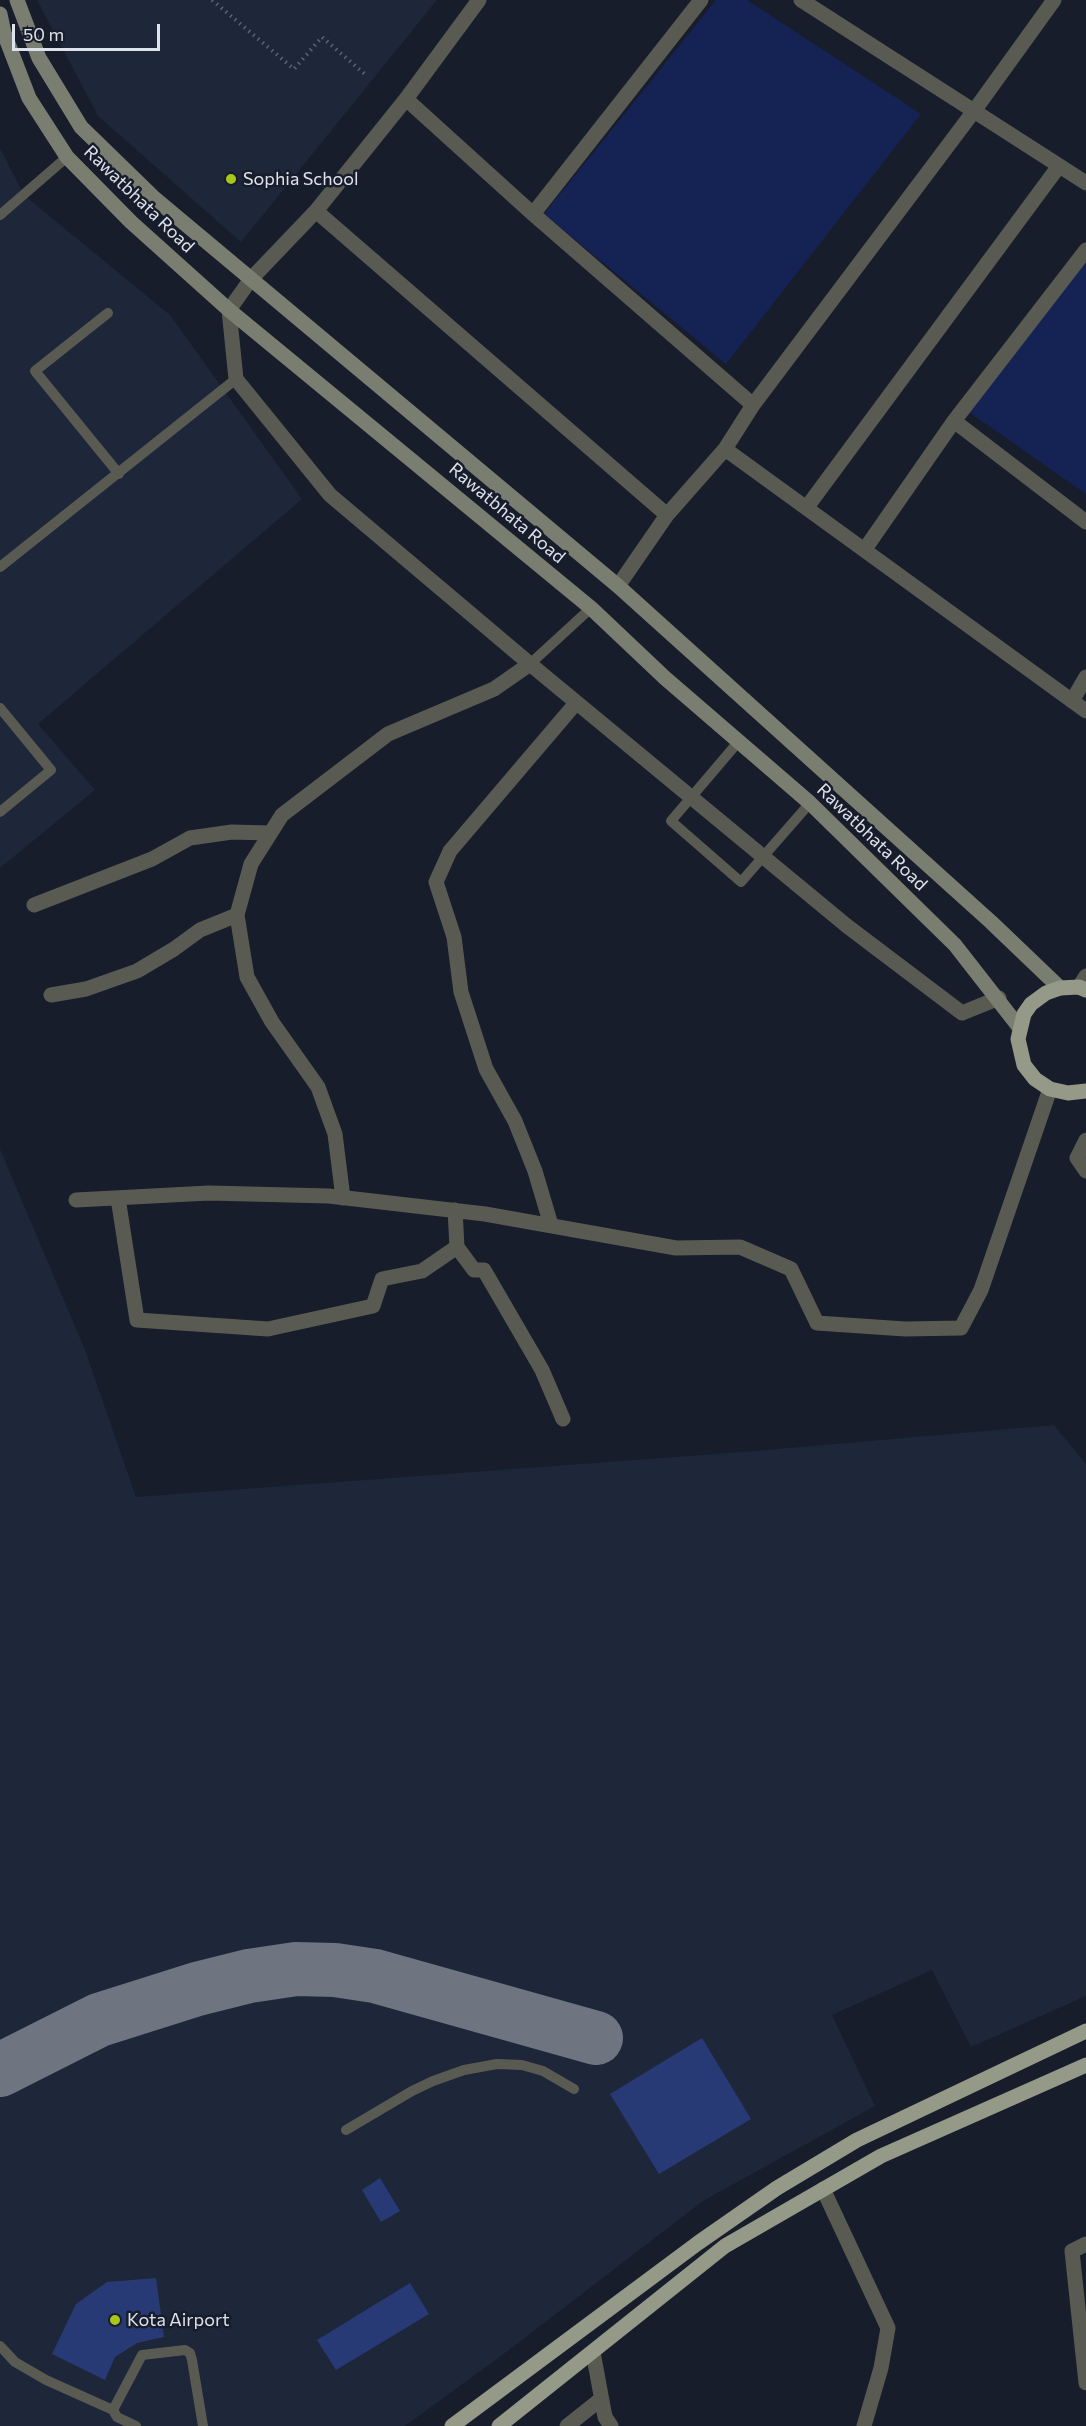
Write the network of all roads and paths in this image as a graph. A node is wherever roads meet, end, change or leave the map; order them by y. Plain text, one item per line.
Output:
1 (17, 0) edge
2 (212, 0) edge
3 (479, 0) edge
4 (701, 0) edge
5 (801, 0) edge
6 (1054, 0) edge
7 (0, 14) edge
8 (367, 76) dead end
9 (406, 99) junction
10 (974, 111) junction
11 (67, 157) junction
12 (1059, 166) junction
13 (1086, 183) edge
14 (316, 211) junction
15 (533, 214) junction
16 (0, 215) edge
17 (1086, 250) edge
18 (251, 279) junction
19 (230, 310) junction
20 (108, 313) dead end
21 (236, 379) junction
22 (753, 405) junction
23 (954, 421) junction
24 (725, 449) junction
25 (119, 474) junction
26 (807, 507) junction
27 (667, 515) junction
28 (1086, 522) edge
29 (865, 549) junction
30 (0, 567) edge
31 (618, 586) junction
32 (591, 608) junction
33 (530, 664) junction
34 (1086, 677) edge
35 (1072, 701) junction
36 (576, 703) junction
37 (0, 708) edge
38 (1086, 711) edge
39 (739, 741) junction
40 (690, 797) junction
41 (810, 803) junction
42 (0, 812) edge
43 (270, 833) junction
44 (764, 858) junction
45 (34, 905) dead end
46 (237, 915) junction
47 (1084, 985) edge
48 (1060, 988) junction
49 (51, 995) dead end
50 (999, 998) junction
51 (1019, 1028) junction
52 (1050, 1089) junction
53 (1086, 1091) edge
54 (1086, 1140) edge
55 (1086, 1171) edge
56 (118, 1198) junction
57 (343, 1198) junction
58 (76, 1200) dead end
59 (456, 1210) junction
60 (551, 1225) junction
61 (457, 1247) junction
62 (563, 1419) dead end
63 (1086, 2031) edge
64 (1086, 2065) edge
65 (574, 2089) dead end
66 (346, 2130) dead end
67 (823, 2189) junction
68 (1086, 2244) edge
69 (0, 2346) edge
70 (593, 2352) junction
71 (1086, 2383) edge
72 (601, 2399) junction
73 (113, 2410) junction
74 (136, 2426) edge
75 (203, 2426) edge
76 (452, 2426) edge
77 (499, 2426) edge
78 (567, 2426) edge
79 (611, 2426) edge
80 (864, 2426) edge

1 - 18 main road, Rawatbhata Road
2 - 8 path
3 - 9 street
4 - 15 street
5 - 10 street
6 - 10 street
7 - 11 main road, Rawatbhata Road
9 - 14 street
9 - 15 street
10 - 12 street
10 - 22 street
11 - 16 lane
11 - 19 main road, Rawatbhata Road
12 - 13 street
12 - 26 street
14 - 18 street
14 - 27 street
15 - 22 street
17 - 23 street
18 - 19 street
18 - 31 main road, Rawatbhata Road
19 - 21 street
19 - 32 main road, Rawatbhata Road
20 - 25 lane
21 - 25 lane
21 - 33 street
22 - 24 street
23 - 28 street
23 - 29 street
24 - 26 street
24 - 27 street
25 - 30 lane
26 - 29 street
27 - 31 street
29 - 35 street
31 - 48 main road, Rawatbhata Road
32 - 33 lane
32 - 39 main road, Rawatbhata Road
33 - 36 street
33 - 43 street
34 - 35 street
35 - 38 street
36 - 40 street
36 - 60 street
37 - 42 lane
39 - 40 lane
39 - 41 main road, Rawatbhata Road
40 - 44 street
40 - 44 lane
41 - 44 lane
41 - 50 main road, Rawatbhata Road
43 - 45 street
43 - 46 street
44 - 50 street
46 - 49 street
46 - 57 street
47 - 48 main road
48 - 51 main road
50 - 51 main road, Rawatbhata Road
51 - 52 main road
52 - 53 main road
52 - 60 street
54 - 55 street
56 - 57 street
56 - 58 street
56 - 61 street
57 - 59 street
59 - 60 street
59 - 61 street
61 - 62 street
63 - 76 main road
64 - 67 main road
65 - 66 lane
67 - 70 main road
67 - 80 street
68 - 71 street
69 - 73 lane
70 - 72 street
70 - 77 main road
72 - 78 street
72 - 79 street
73 - 74 lane
73 - 75 lane

